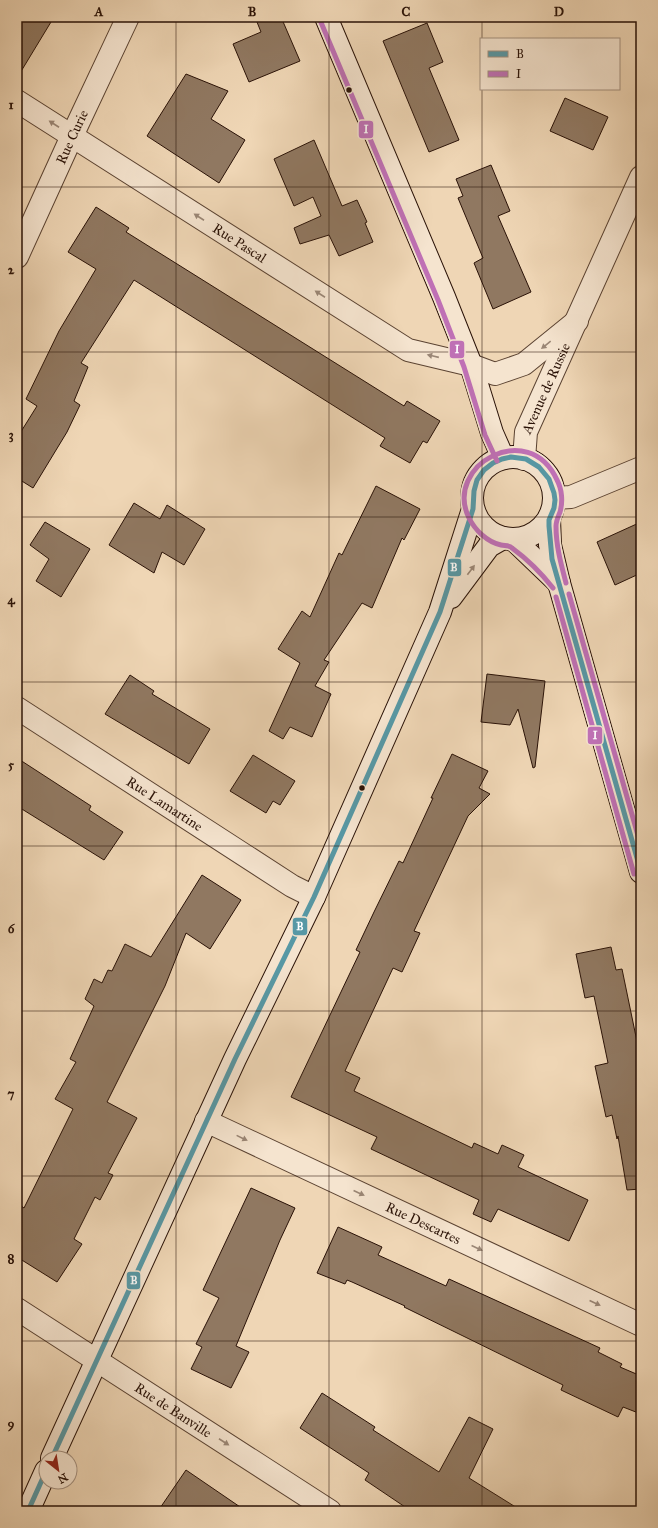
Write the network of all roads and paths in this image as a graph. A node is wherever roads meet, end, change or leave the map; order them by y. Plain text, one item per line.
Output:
1 (128, 17) edge
2 (326, 17) edge
3 (17, 101) edge
4 (72, 136) junction
5 (641, 176) edge
6 (17, 257) edge
7 (576, 321) junction
8 (471, 365) junction
9 (503, 458) junction
10 (524, 458) junction
11 (641, 468) edge
12 (555, 498) junction
13 (473, 509) junction
14 (549, 519) junction
15 (508, 539) junction
16 (559, 583) junction
17 (440, 612) junction
18 (17, 708) edge
19 (641, 872) edge
20 (314, 897) junction
21 (206, 1121) junction
22 (17, 1309) edge
23 (641, 1325) edge
24 (97, 1360) junction
25 (56, 1450) edge
26 (38, 1489) edge
27 (28, 1511) edge
28 (330, 1511) edge

1 - 4 street, Rue Curie
2 - 8 street
4 -> 3 street, Rue Pascal
4 - 6 street, Rue Curie
8 -> 4 street, Rue Pascal
5 - 7 street, Avenue de Russie
7 -> 8 street, Avenue de Russie
7 - 10 street, Avenue de Russie
8 - 9 street
9 - 10 street
9 - 13 street
10 - 12 street
11 - 12 street
12 - 14 street
13 - 15 street
13 - 17 street
14 - 15 street
14 - 16 street
15 - 16 street
17 -> 15 street
16 - 19 street
17 - 20 street
18 - 20 street, Rue Lamartine
20 - 21 street
21 -> 23 street, Rue Descartes
21 - 24 street
22 - 24 street, Rue de Banville
24 - 25 street
24 -> 28 street, Rue de Banville
26 - 27 street

